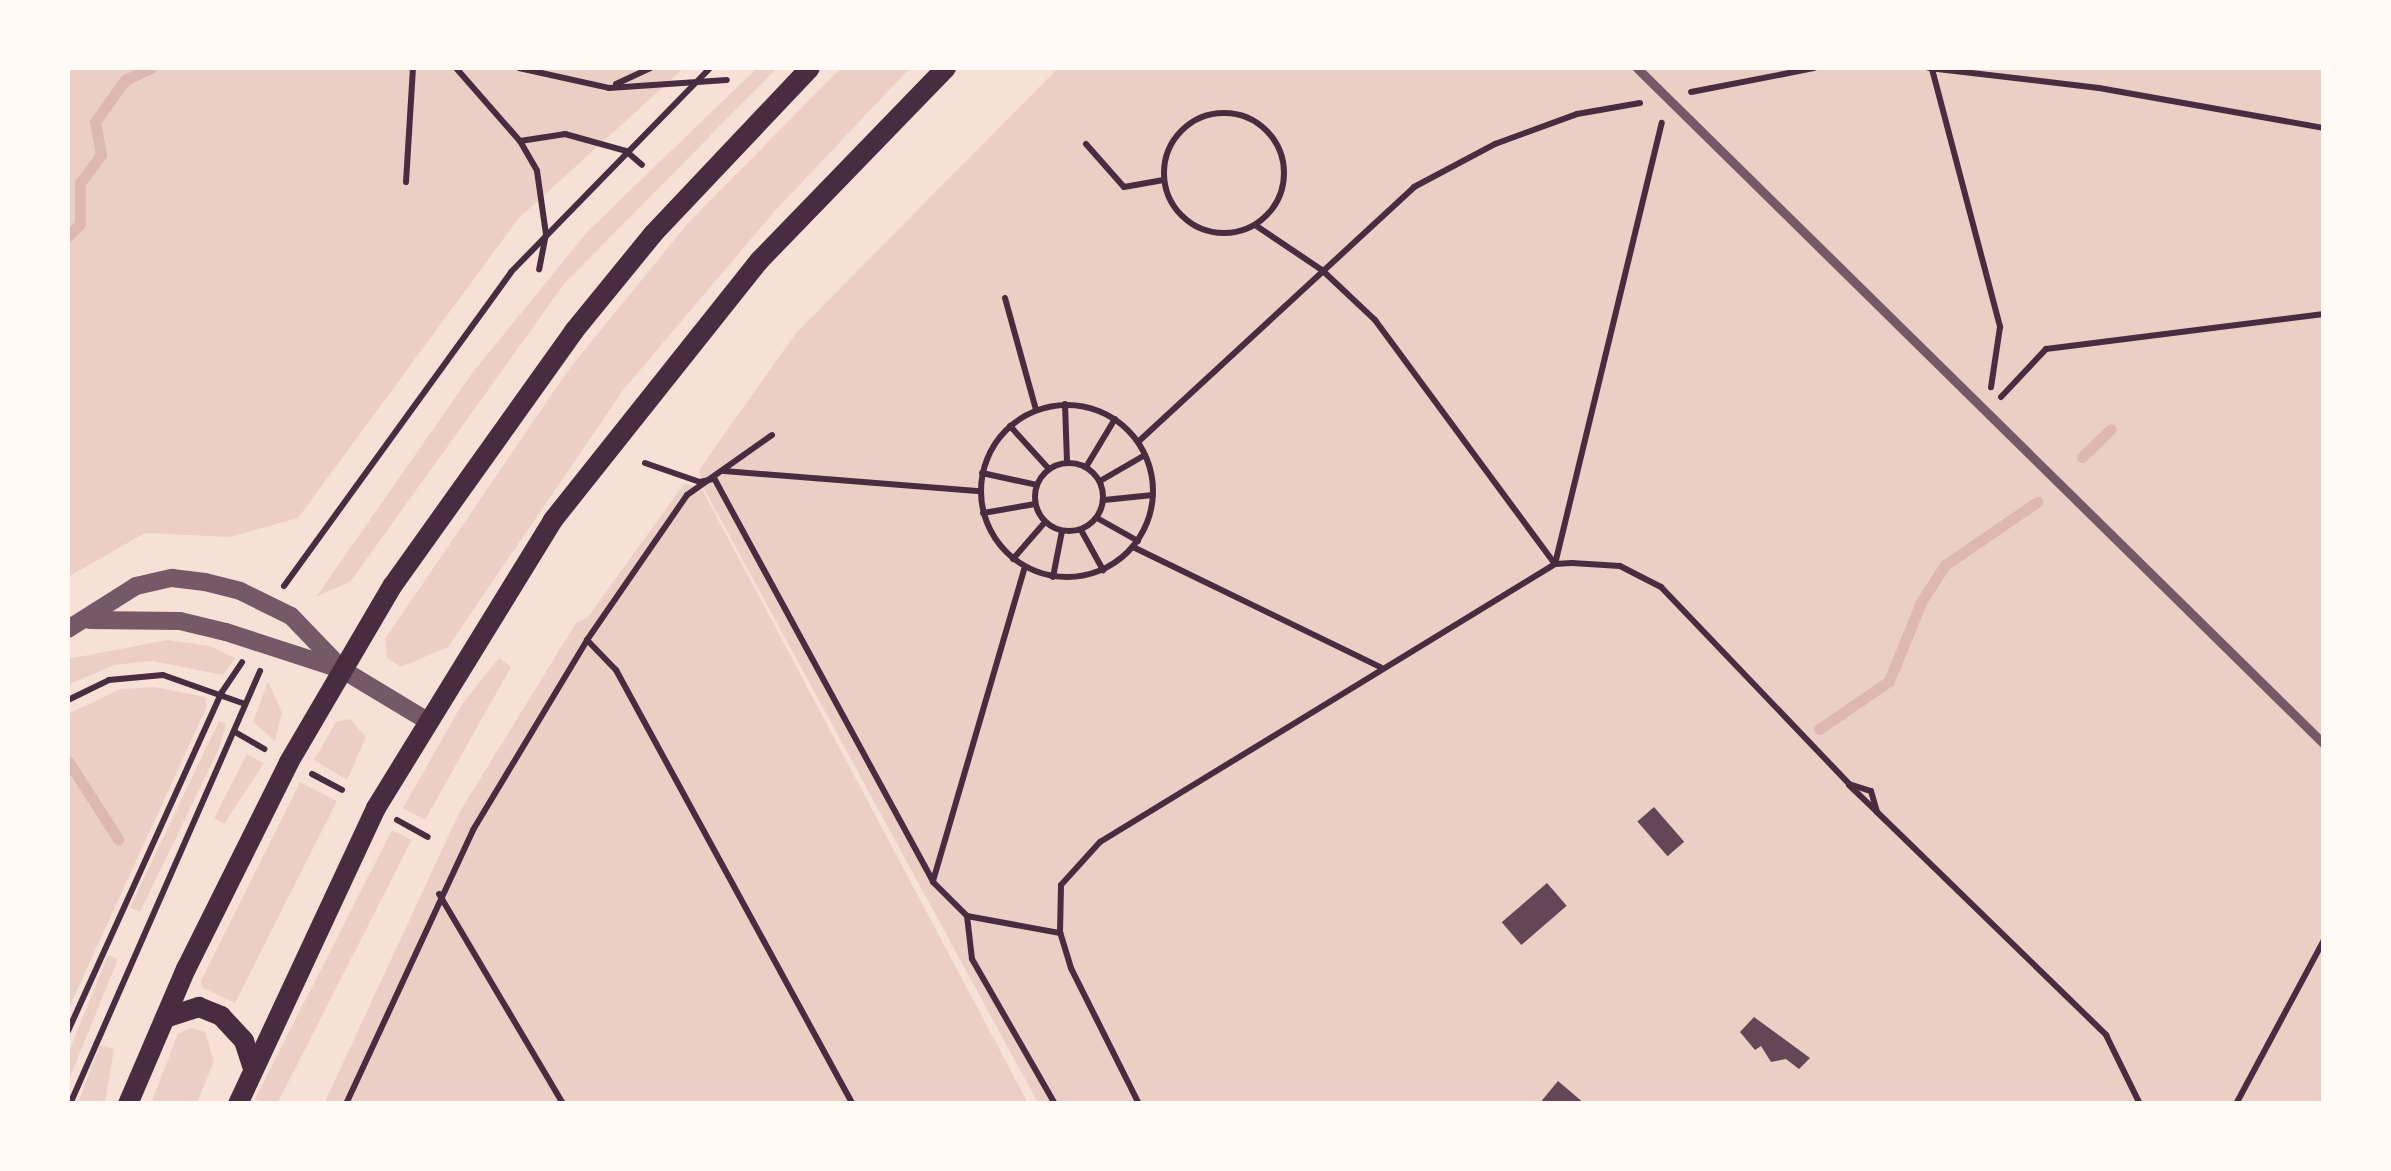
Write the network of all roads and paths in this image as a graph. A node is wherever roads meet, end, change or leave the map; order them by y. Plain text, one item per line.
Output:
1 (413, 68) edge
2 (456, 68) edge
3 (520, 68) edge
4 (651, 68) edge
5 (710, 68) edge
6 (810, 68) edge
7 (946, 68) edge
8 (1637, 68) edge
9 (1814, 68) edge
10 (1931, 68) edge
11 (728, 80) dead end
12 (697, 81) junction
13 (609, 88) junction
14 (1668, 98) junction
15 (2324, 128) edge
16 (520, 141) junction
17 (1086, 144) dead end
18 (626, 151) junction
19 (642, 166) dead end
20 (1163, 180) junction
21 (406, 182) dead end
22 (1255, 225) junction
23 (546, 234) junction
24 (540, 269) dead end
25 (1322, 270) junction
26 (1005, 298) dead end
27 (2324, 314) edge
28 (1066, 404) junction
29 (1036, 410) junction
30 (1987, 412) junction
31 (1114, 418) junction
32 (1010, 426) junction
33 (772, 435) dead end
34 (1138, 442) junction
35 (1145, 454) junction
36 (1067, 462) junction
37 (646, 463) dead end
38 (1086, 466) junction
39 (1049, 469) junction
40 (724, 471) junction
41 (982, 473) junction
42 (714, 478) junction
43 (1100, 481) junction
44 (1037, 485) junction
45 (980, 490) junction
46 (1154, 496) junction
47 (1104, 500) junction
48 (1035, 504) junction
49 (983, 514) junction
50 (1097, 518) junction
51 (1044, 522) junction
52 (1081, 530) junction
53 (1062, 531) junction
54 (1135, 544) junction
55 (1013, 559) junction
56 (1554, 564) junction
57 (1025, 567) junction
58 (1103, 570) junction
59 (1052, 576) junction
60 (281, 593) dead end
61 (89, 620) junction
62 (68, 629) edge
63 (587, 640) junction
64 (242, 661) dead end
65 (1381, 667) junction
66 (343, 670) junction
67 (260, 671) dead end
68 (222, 692) junction
69 (68, 700) edge
70 (246, 704) junction
71 (426, 720) junction
72 (236, 732) junction
73 (2324, 744) edge
74 (272, 753) dead end
75 (306, 771) dead end
76 (1849, 784) junction
77 (342, 790) dead end
78 (1877, 812) junction
79 (396, 819) dead end
80 (428, 837) dead end
81 (933, 882) junction
82 (439, 894) junction
83 (968, 916) junction
84 (1060, 933) junction
85 (2324, 940) edge
86 (165, 1018) junction
87 (68, 1032) edge
88 (252, 1066) junction
89 (70, 1104) edge
90 (128, 1104) edge
91 (238, 1104) edge
92 (346, 1104) edge
93 (564, 1104) edge
94 (853, 1104) edge
95 (1055, 1104) edge
96 (1139, 1104) edge
97 (2140, 1104) edge
98 (2236, 1104) edge

1 - 21 path
2 - 16 path
3 - 13 path
4 - 13 path
5 - 12 path
6 - 66 main road
7 - 71 main road
8 - 14 street
9 - 14 path
10 - 15 path
10 - 30 path
11 - 12 path
12 - 13 path
12 - 18 path
14 - 25 path
14 - 30 street
14 - 56 path
16 - 18 path
16 - 23 path
17 - 20 path
18 - 19 path
18 - 23 path
20 - 22 path
20 - 22 path
22 - 25 path
23 - 24 path
23 - 60 path
25 - 34 path
25 - 56 path
26 - 29 path
27 - 30 path
28 - 29 path
28 - 31 path
28 - 36 path
29 - 32 path
30 - 73 street
31 - 34 path
31 - 38 path
32 - 39 path
32 - 41 path
33 - 40 path
34 - 35 path
35 - 43 path
35 - 46 path
36 - 38 path
36 - 39 path
37 - 42 path
38 - 43 path
39 - 44 path
40 - 42 path
40 - 45 path
41 - 44 path
41 - 45 path
42 - 63 path
42 - 81 path
43 - 47 path
44 - 48 path
45 - 49 path
46 - 47 path
46 - 54 path
47 - 50 path
48 - 49 path
48 - 51 path
49 - 55 path
50 - 52 path
50 - 54 path
51 - 53 path
51 - 55 path
52 - 53 path
52 - 58 path
53 - 59 path
54 - 58 path
54 - 65 path
55 - 57 path
56 - 65 path
56 - 76 path
57 - 59 path
57 - 81 path
58 - 59 path
61 - 62 street
61 - 66 street
61 - 66 street
63 - 82 path
63 - 94 path
64 - 68 path
65 - 84 path
66 - 71 street
66 - 86 main road
67 - 70 path
68 - 69 path
68 - 70 path
68 - 87 path
70 - 72 path
71 - 88 main road
72 - 74 path
72 - 89 path
75 - 77 path
76 - 78 path
76 - 78 path
78 - 97 path
79 - 80 path
81 - 83 path
82 - 92 path
82 - 93 path
83 - 84 path
83 - 95 path
84 - 96 path
85 - 98 path
86 - 88 main road
86 - 90 main road
88 - 91 main road

